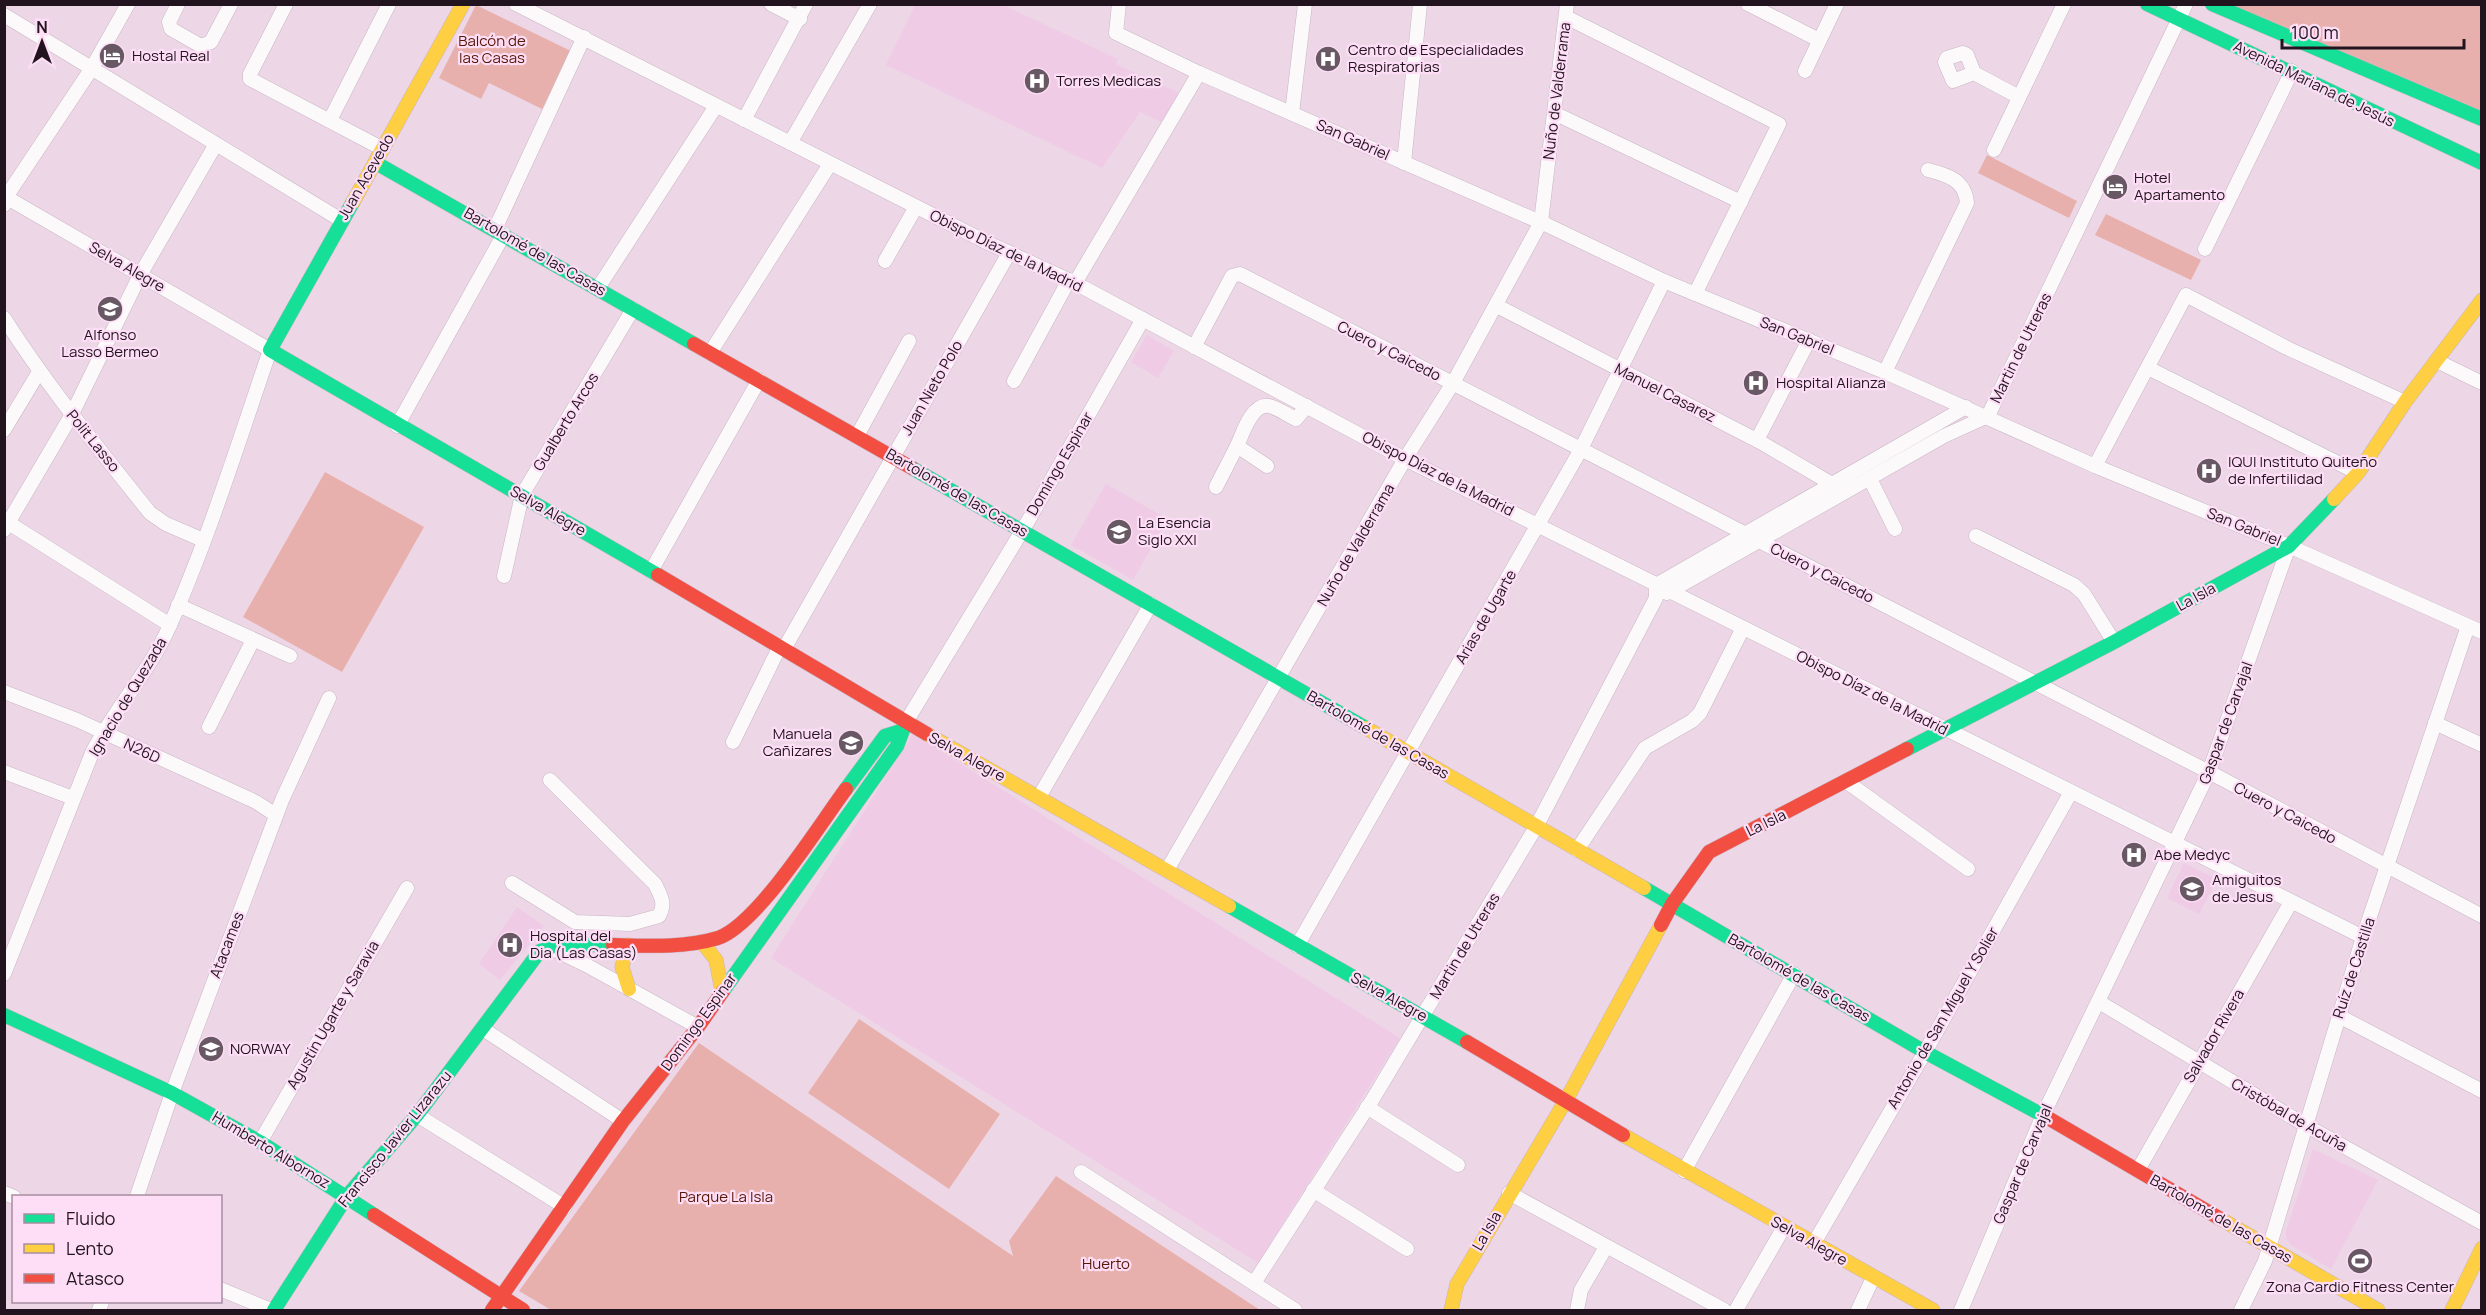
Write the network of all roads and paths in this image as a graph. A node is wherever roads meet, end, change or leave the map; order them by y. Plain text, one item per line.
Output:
1 (128, 4) edge
2 (178, 4) edge
3 (231, 4) edge
4 (286, 4) edge
5 (389, 4) edge
6 (463, 4) edge
7 (516, 4) edge
8 (771, 4) edge
9 (806, 4) edge
10 (870, 4) edge
11 (1119, 4) edge
12 (1305, 4) edge
13 (1420, 4) edge
14 (1748, 4) edge
15 (1837, 4) edge
16 (2064, 4) edge
17 (2147, 4) edge
18 (2186, 4) edge
19 (2212, 4) edge
20 (1567, 11) edge
21 (4, 15) edge
22 (800, 19) junction
23 (2179, 20) junction
24 (584, 37) junction
25 (1820, 40) junction
26 (92, 68) junction
27 (1806, 71) dead end
28 (2292, 71) junction
29 (1199, 73) junction
30 (1974, 73) dead end
31 (2019, 97) junction
32 (716, 106) junction
33 (1292, 113) junction
34 (1554, 113) junction
35 (2481, 119) edge
36 (330, 120) junction
37 (744, 120) junction
38 (790, 143) junction
39 (216, 144) junction
40 (383, 149) junction
41 (1994, 150) dead end
42 (376, 163) junction
43 (1404, 163) junction
44 (2481, 163) edge
45 (830, 164) junction
46 (1928, 170) dead end
47 (5, 199) edge
48 (1742, 202) junction
49 (916, 207) junction
50 (341, 220) junction
51 (1541, 222) junction
52 (500, 231) junction
53 (2205, 249) dead end
54 (1009, 253) junction
55 (885, 261) dead end
56 (140, 275) junction
57 (1664, 281) junction
58 (1072, 282) junction
59 (598, 288) junction
60 (1695, 294) junction
61 (2481, 300) edge
62 (1497, 306) junction
63 (633, 309) junction
64 (4, 318) edge
65 (1143, 320) junction
66 (1809, 340) junction
67 (909, 341) dead end
68 (1194, 347) junction
69 (270, 350) junction
70 (710, 353) junction
71 (2437, 361) junction
72 (2148, 368) junction
73 (1621, 370) junction
74 (39, 372) junction
75 (1885, 372) junction
76 (759, 380) junction
77 (1014, 381) dead end
78 (1452, 383) junction
79 (2481, 383) edge
80 (2405, 402) junction
81 (1307, 406) junction
82 (1966, 406) junction
83 (71, 416) junction
84 (1988, 416) junction
85 (397, 426) junction
86 (4, 430) edge
87 (857, 436) junction
88 (1758, 440) junction
89 (1237, 446) junction
90 (1581, 451) junction
91 (893, 457) junction
92 (1405, 459) junction
93 (1267, 466) dead end
94 (2095, 466) junction
95 (2358, 473) junction
96 (1870, 479) junction
97 (1832, 484) junction
98 (1216, 487) dead end
99 (522, 495) junction
100 (6, 524) edge
101 (1538, 525) junction
102 (1895, 529) dead end
103 (1022, 530) junction
104 (1744, 535) junction
105 (1976, 536) dead end
106 (203, 540) junction
107 (1761, 542) junction
108 (2289, 546) junction
109 (651, 571) junction
110 (504, 576) dead end
111 (1656, 591) junction
112 (1672, 592) junction
113 (1150, 604) junction
114 (178, 605) junction
115 (170, 625) junction
116 (2468, 626) junction
117 (1743, 628) junction
118 (2481, 632) edge
119 (253, 640) junction
120 (2114, 642) junction
121 (782, 647) junction
122 (290, 656) dead end
123 (1278, 678) junction
124 (2035, 684) junction
125 (4, 692) edge
126 (329, 698) dead end
127 (2435, 723) junction
128 (209, 727) dead end
129 (903, 727) junction
130 (1945, 729) junction
131 (103, 732) junction
132 (733, 742) dead end
133 (2481, 745) edge
134 (1408, 753) junction
135 (4, 772) edge
136 (2210, 772) junction
137 (550, 780) dead end
138 (1847, 783) junction
139 (2071, 792) junction
140 (1039, 797) junction
141 (73, 798) junction
142 (276, 815) junction
143 (1536, 827) junction
144 (2173, 844) junction
145 (1577, 850) junction
146 (2388, 868) junction
147 (1968, 869) dead end
148 (1167, 870) junction
149 (512, 883) dead end
150 (407, 888) dead end
151 (2291, 902) junction
152 (1672, 904) junction
153 (2481, 916) edge
154 (630, 924) junction
155 (2363, 937) junction
156 (702, 942) junction
157 (628, 945) junction
158 (547, 946) junction
159 (1297, 946) junction
160 (4, 974) edge
161 (1794, 974) junction
162 (629, 989) junction
163 (722, 991) junction
164 (2099, 1002) junction
165 (4, 1015) edge
166 (1423, 1016) junction
167 (2339, 1016) junction
168 (698, 1027) junction
169 (483, 1029) junction
170 (1925, 1052) junction
171 (2199, 1062) junction
172 (2481, 1091) edge
173 (172, 1093) junction
174 (1566, 1100) junction
175 (1367, 1107) junction
176 (417, 1115) junction
177 (2043, 1115) junction
178 (623, 1121) junction
179 (2306, 1125) junction
180 (260, 1142) junction
181 (1458, 1166) dead end
182 (2138, 1170) junction
183 (1684, 1171) junction
184 (1080, 1172) dead end
185 (1313, 1190) junction
186 (1509, 1193) junction
187 (138, 1195) edge
188 (347, 1196) junction
189 (565, 1207) junction
190 (2481, 1223) edge
191 (1784, 1227) junction
192 (1814, 1243) junction
193 (2268, 1246) junction
194 (1606, 1247) junction
195 (2481, 1248) edge
196 (1407, 1249) dead end
197 (1872, 1278) junction
198 (1254, 1283) junction
199 (222, 1290) edge
200 (501, 1297) junction
201 (273, 1311) edge
202 (492, 1311) edge
203 (523, 1311) edge
204 (1295, 1311) edge
205 (1451, 1311) edge
206 (1577, 1311) edge
207 (1724, 1311) edge
208 (1736, 1311) edge
209 (1858, 1311) edge
210 (1933, 1311) edge
211 (1961, 1311) edge
212 (2241, 1311) edge
213 (2379, 1311) edge
214 (2452, 1311) edge

1 - 26 street
2 - 3 street
4 - 36 street
5 - 36 street
6 - 40 street, Juan Acevedo
7 - 24 street, Obispo Díaz de la Madrid
8 - 22 street
9 - 22 street
10 - 38 street
11 - 29 street, San Gabriel
12 - 33 street
13 - 43 street
14 - 25 street
15 - 25 street
16 - 31 street
17 - 23 street, Avenida Mariana de Jesús
18 - 23 street, Martin de Utreras
19 - 35 street, Avenida Mariana de Jesús
20 - 34 street, Nuño de Valderrama
20 - 48 street
21 - 26 street
22 - 37 street
23 - 28 street, Avenida Mariana de Jesús
23 - 84 street, Martin de Utreras
24 - 32 street, Obispo Díaz de la Madrid
24 - 52 street
25 - 27 street
26 - 39 street
26 - 47 street
28 - 44 street, Avenida Mariana de Jesús
28 - 53 street
29 - 33 street, San Gabriel
29 - 58 street
30 - 31 street
31 - 41 street
32 - 37 street, Obispo Díaz de la Madrid
32 - 59 street
33 - 43 street, San Gabriel
34 - 48 street
34 - 51 street, Nuño de Valderrama
36 - 40 street
37 - 38 street, Obispo Díaz de la Madrid
38 - 45 street, Obispo Díaz de la Madrid
39 - 50 street
39 - 56 street
40 - 42 street, Juan Acevedo
42 - 50 street, Juan Acevedo
42 - 52 street, Bartolomé de las Casas
43 - 51 street, San Gabriel
45 - 49 street, Obispo Díaz de la Madrid
45 - 70 street
46 - 75 street
47 - 56 street, Selva Alegre
48 - 60 street
49 - 54 street, Obispo Díaz de la Madrid
49 - 55 street
50 - 69 street, Juan Acevedo
51 - 57 street, San Gabriel
51 - 62 street, Nuño de Valderrama
52 - 59 street, Bartolomé de las Casas
52 - 85 street
54 - 58 street, Obispo Díaz de la Madrid
54 - 91 street, Juan Nieto Polo
56 - 69 street, Selva Alegre
56 - 83 street
57 - 60 street, San Gabriel
57 - 73 street, Arias de Ugarte
58 - 65 street, Obispo Díaz de la Madrid
58 - 77 street
59 - 63 street, Bartolomé de las Casas
60 - 66 street, San Gabriel
61 - 71 street, Gaspar de Carvajal
62 - 73 street, Manuel Casarez
62 - 78 street, Nuño de Valderrama
63 - 70 street, Bartolomé de las Casas
63 - 99 street, Gualberto Arcos
64 - 74 street, Polit Lasso
65 - 68 street, Obispo Díaz de la Madrid
65 - 103 street, Domingo Espinar
66 - 75 street, San Gabriel
66 - 88 street
67 - 87 street
68 - 78 street, Cuero y Caicedo
68 - 81 street, Obispo Díaz de la Madrid
69 - 85 street, Selva Alegre
69 - 106 street, Ignacio de Quezada
70 - 76 street, Bartolomé de las Casas
71 - 79 street
71 - 80 street, Gaspar de Carvajal
72 - 80 street
72 - 94 street
72 - 95 street
73 - 88 street, Manuel Casarez
73 - 90 street, Arias de Ugarte
74 - 83 street, Polit Lasso
74 - 86 street
75 - 82 street, San Gabriel
76 - 87 street, Bartolomé de las Casas
76 - 109 street
78 - 90 street, Cuero y Caicedo
78 - 92 street, Nuño de Valderrama
80 - 95 street, Gaspar de Carvajal
81 - 89 street
81 - 92 street, Obispo Díaz de la Madrid
82 - 84 street, San Gabriel
82 - 97 street, Martin de Utreras
83 - 100 street
83 - 106 street, Polit Lasso
84 - 94 street, San Gabriel
84 - 96 street, Martin de Utreras
85 - 99 street, Selva Alegre
87 - 91 street, Bartolomé de las Casas
88 - 97 street, Manuel Casarez
89 - 93 street
89 - 98 street
90 - 101 street, Arias de Ugarte
90 - 104 street, Cuero y Caicedo
91 - 103 street, Bartolomé de las Casas
91 - 121 street, Juan Nieto Polo
92 - 101 street, Obispo Díaz de la Madrid
92 - 123 street, Nuño de Valderrama
94 - 108 street, San Gabriel
95 - 108 street, Gaspar de Carvajal
96 - 102 street
96 - 107 street, Martin de Utreras
97 - 104 street, Martin de Utreras
99 - 109 street, Selva Alegre
99 - 110 street, Gualberto Arcos
100 - 115 street
101 - 111 street, Obispo Díaz de la Madrid
101 - 134 street, Arias de Ugarte
103 - 113 street, Bartolomé de las Casas
103 - 129 street, Domingo Espinar
104 - 107 street, Cuero y Caicedo
104 - 111 street, Martin de Utreras
105 - 120 street
106 - 114 street, Ignacio de Quezada
107 - 112 street, Martin de Utreras
107 - 124 street, Cuero y Caicedo
108 - 116 street, San Gabriel
108 - 120 street, La Isla
108 - 136 street, Gaspar de Carvajal
109 - 121 street, Selva Alegre
111 - 112 street, Martin de Utreras
111 - 143 street, Martin de Utreras
112 - 117 street, Obispo Díaz de la Madrid
113 - 123 street, Bartolomé de las Casas
113 - 140 street
114 - 115 street, Ignacio de Quezada
114 - 119 street
115 - 131 street, Ignacio de Quezada
116 - 118 street, San Gabriel
116 - 127 street, Ruíz de Castilla
117 - 130 street, Obispo Díaz de la Madrid
117 - 145 street
119 - 122 street
119 - 128 street
120 - 124 street, La Isla
121 - 129 street, Selva Alegre
121 - 132 street, Juan Nieto Polo
123 - 134 street, Bartolomé de las Casas
123 - 148 street, Nuño de Valderrama
124 - 130 street, La Isla
124 - 136 street, Cuero y Caicedo
125 - 131 street, N26D
126 - 142 street, Atacames
127 - 133 street
127 - 146 street, Ruíz de Castilla
129 - 140 street, Selva Alegre
129 - 156 street, Domingo Espinar
129 - 163 street, Domingo Espinar
130 - 138 street, La Isla
130 - 139 street, Obispo Díaz de la Madrid
131 - 141 street, Ignacio de Quezada
131 - 142 street, N26D
134 - 143 street, Bartolomé de las Casas
134 - 159 street, Arias de Ugarte
135 - 141 street
136 - 144 street, Gaspar de Carvajal
136 - 146 street, Cuero y Caicedo
137 - 154 street
138 - 147 street
138 - 152 street, La Isla
139 - 144 street, Obispo Díaz de la Madrid
139 - 170 street, Antonio de San Miguel Y Solier
140 - 148 street, Selva Alegre
141 - 160 street, Ignacio de Quezada
142 - 173 street, Atacames
143 - 145 street, Bartolomé de las Casas
143 - 166 street, Martin de Utreras
144 - 151 street, Obispo Díaz de la Madrid
144 - 164 street, Gaspar de Carvajal
145 - 152 street, Bartolomé de las Casas
146 - 153 street, Cuero y Caicedo
146 - 155 street, Ruíz de Castilla
148 - 159 street, Selva Alegre
149 - 154 street
150 - 180 street, Agustin Ugarte y Saravia
151 - 155 street, Obispo Díaz de la Madrid
151 - 171 street, Salvador Rivera
152 - 161 street, Bartolomé de las Casas
152 - 174 street, La Isla
154 - 157 street
155 - 167 street, Ruíz de Castilla
156 - 157 street, Domingo Espinar
156 - 163 street
157 - 158 street, Domingo Espinar
157 - 162 street
158 - 162 street
158 - 169 street, Francisco Javier Lizarazu
159 - 166 street, Selva Alegre
161 - 170 street, Bartolomé de las Casas
161 - 183 street
162 - 168 street
163 - 168 street, Domingo Espinar
164 - 171 street, Cristóbal de Acuña
164 - 177 street, Gaspar de Carvajal
165 - 173 street, Humberto Albornoz
166 - 174 street, Selva Alegre
166 - 175 street, Martin de Utreras
167 - 172 street
167 - 179 street, Ruíz de Castilla
168 - 178 street, Domingo Espinar
169 - 176 street, Francisco Javier Lizarazu
169 - 178 street
170 - 177 street, Bartolomé de las Casas
170 - 192 street, Antonio de San Miguel Y Solier
171 - 179 street, Cristóbal de Acuña
171 - 182 street, Salvador Rivera
173 - 180 street, Humberto Albornoz
173 - 187 street, Atacames
174 - 183 street, Selva Alegre
174 - 186 street, La Isla
175 - 181 street
175 - 185 street, Martin de Utreras
176 - 188 street, Francisco Javier Lizarazu
176 - 189 street
177 - 182 street, Bartolomé de las Casas
177 - 211 street, Gaspar de Carvajal
178 - 189 street, Domingo Espinar
179 - 190 street, Cristóbal de Acuña
179 - 193 street, Ruíz de Castilla
180 - 188 street, Humberto Albornoz
182 - 193 street, Bartolomé de las Casas
183 - 191 street, Selva Alegre
184 - 198 street
185 - 196 street
185 - 198 street, Martin de Utreras
186 - 194 street
186 - 205 street, La Isla
188 - 200 street, Humberto Albornoz
188 - 201 street, Francisco Javier Lizarazu
189 - 200 street, Domingo Espinar
191 - 192 street, Selva Alegre
191 - 208 street
192 - 197 street, Selva Alegre
193 - 212 street, Ruíz de Castilla
193 - 213 street, Bartolomé de las Casas
194 - 206 street
194 - 207 street
195 - 214 street
197 - 209 street
197 - 210 street, Selva Alegre
198 - 204 street
199 - 201 street
200 - 202 street, Domingo Espinar
200 - 203 street, Humberto Albornoz

